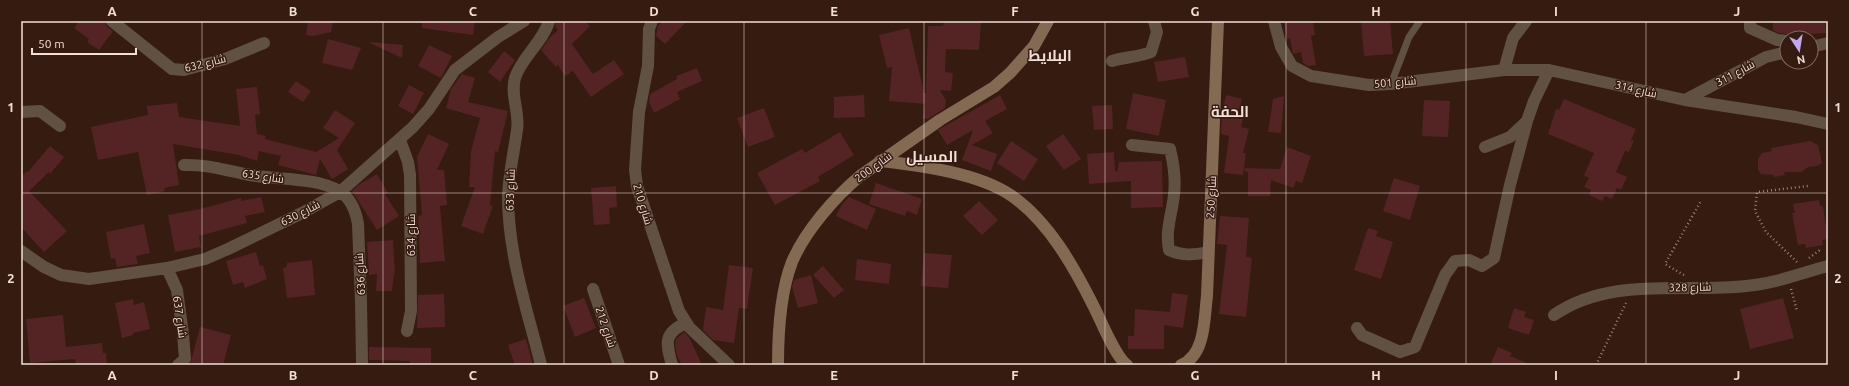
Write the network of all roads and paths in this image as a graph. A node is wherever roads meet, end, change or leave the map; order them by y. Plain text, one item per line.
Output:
1 (112, 21) edge
2 (524, 21) edge
3 (549, 21) edge
4 (652, 21) edge
5 (1048, 21) edge
6 (1154, 21) edge
7 (1218, 21) edge
8 (1274, 21) edge
9 (1420, 21) edge
10 (1526, 21) edge
11 (1750, 21) edge
12 (1779, 40) edge
13 (264, 43) dead end
14 (1779, 54) edge
15 (1112, 61) dead end
16 (1504, 70) junction
17 (1549, 70) junction
18 (1391, 84) junction
19 (1684, 100) junction
20 (21, 112) edge
21 (1527, 121) junction
22 (1828, 124) edge
23 (60, 126) dead end
24 (400, 140) junction
25 (1132, 145) dead end
26 (1485, 147) dead end
27 (880, 161) junction
28 (184, 165) dead end
29 (1808, 186) dead end
30 (340, 192) junction
31 (1701, 201) dead end
32 (21, 251) edge
33 (1208, 252) junction
34 (1802, 266) dead end
35 (1828, 266) edge
36 (167, 268) junction
37 (1703, 287) junction
38 (1646, 288) junction
39 (593, 289) dead end
40 (1554, 315) dead end
41 (686, 323) junction
42 (1357, 328) dead end
43 (407, 331) dead end
44 (362, 362) dead end
45 (178, 365) edge
46 (542, 365) edge
47 (619, 365) edge
48 (672, 365) edge
49 (728, 365) edge
50 (778, 365) edge
51 (1127, 365) edge
52 (1181, 365) edge
53 (1596, 365) edge

1 - 13 street, شارع 632
2 - 24 street, شارع 630
3 - 46 street, شارع 633
4 - 41 street, شارع 210
5 - 27 main road, شارع 200
6 - 15 street
7 - 33 main road, شارع 250
8 - 18 street, شارع 501
9 - 18 lane
10 - 16 street
11 - 12 street
14 - 19 street, شارع 311
16 - 17 street, شارع 501
16 - 18 street, شارع 501
17 - 19 street, شارع 314
17 - 21 street
19 - 22 street, شارع 314
20 - 23 street
21 - 26 street
21 - 42 street
24 - 30 street, شارع 630
24 - 43 street, شارع 634
25 - 33 street
27 - 50 main road, شارع 200
27 - 51 main road
28 - 30 street, شارع 635
29 - 34 path
30 - 36 street, شارع 630
30 - 44 street, شارع 636
31 - 37 path
32 - 36 street, شارع 630
33 - 52 main road, شارع 250
35 - 37 street, شارع 328
36 - 45 street, شارع 637
37 - 38 street, شارع 328
38 - 40 street, شارع 328
38 - 53 path
39 - 47 street, شارع 212
41 - 48 street
41 - 49 street, شارع 210

